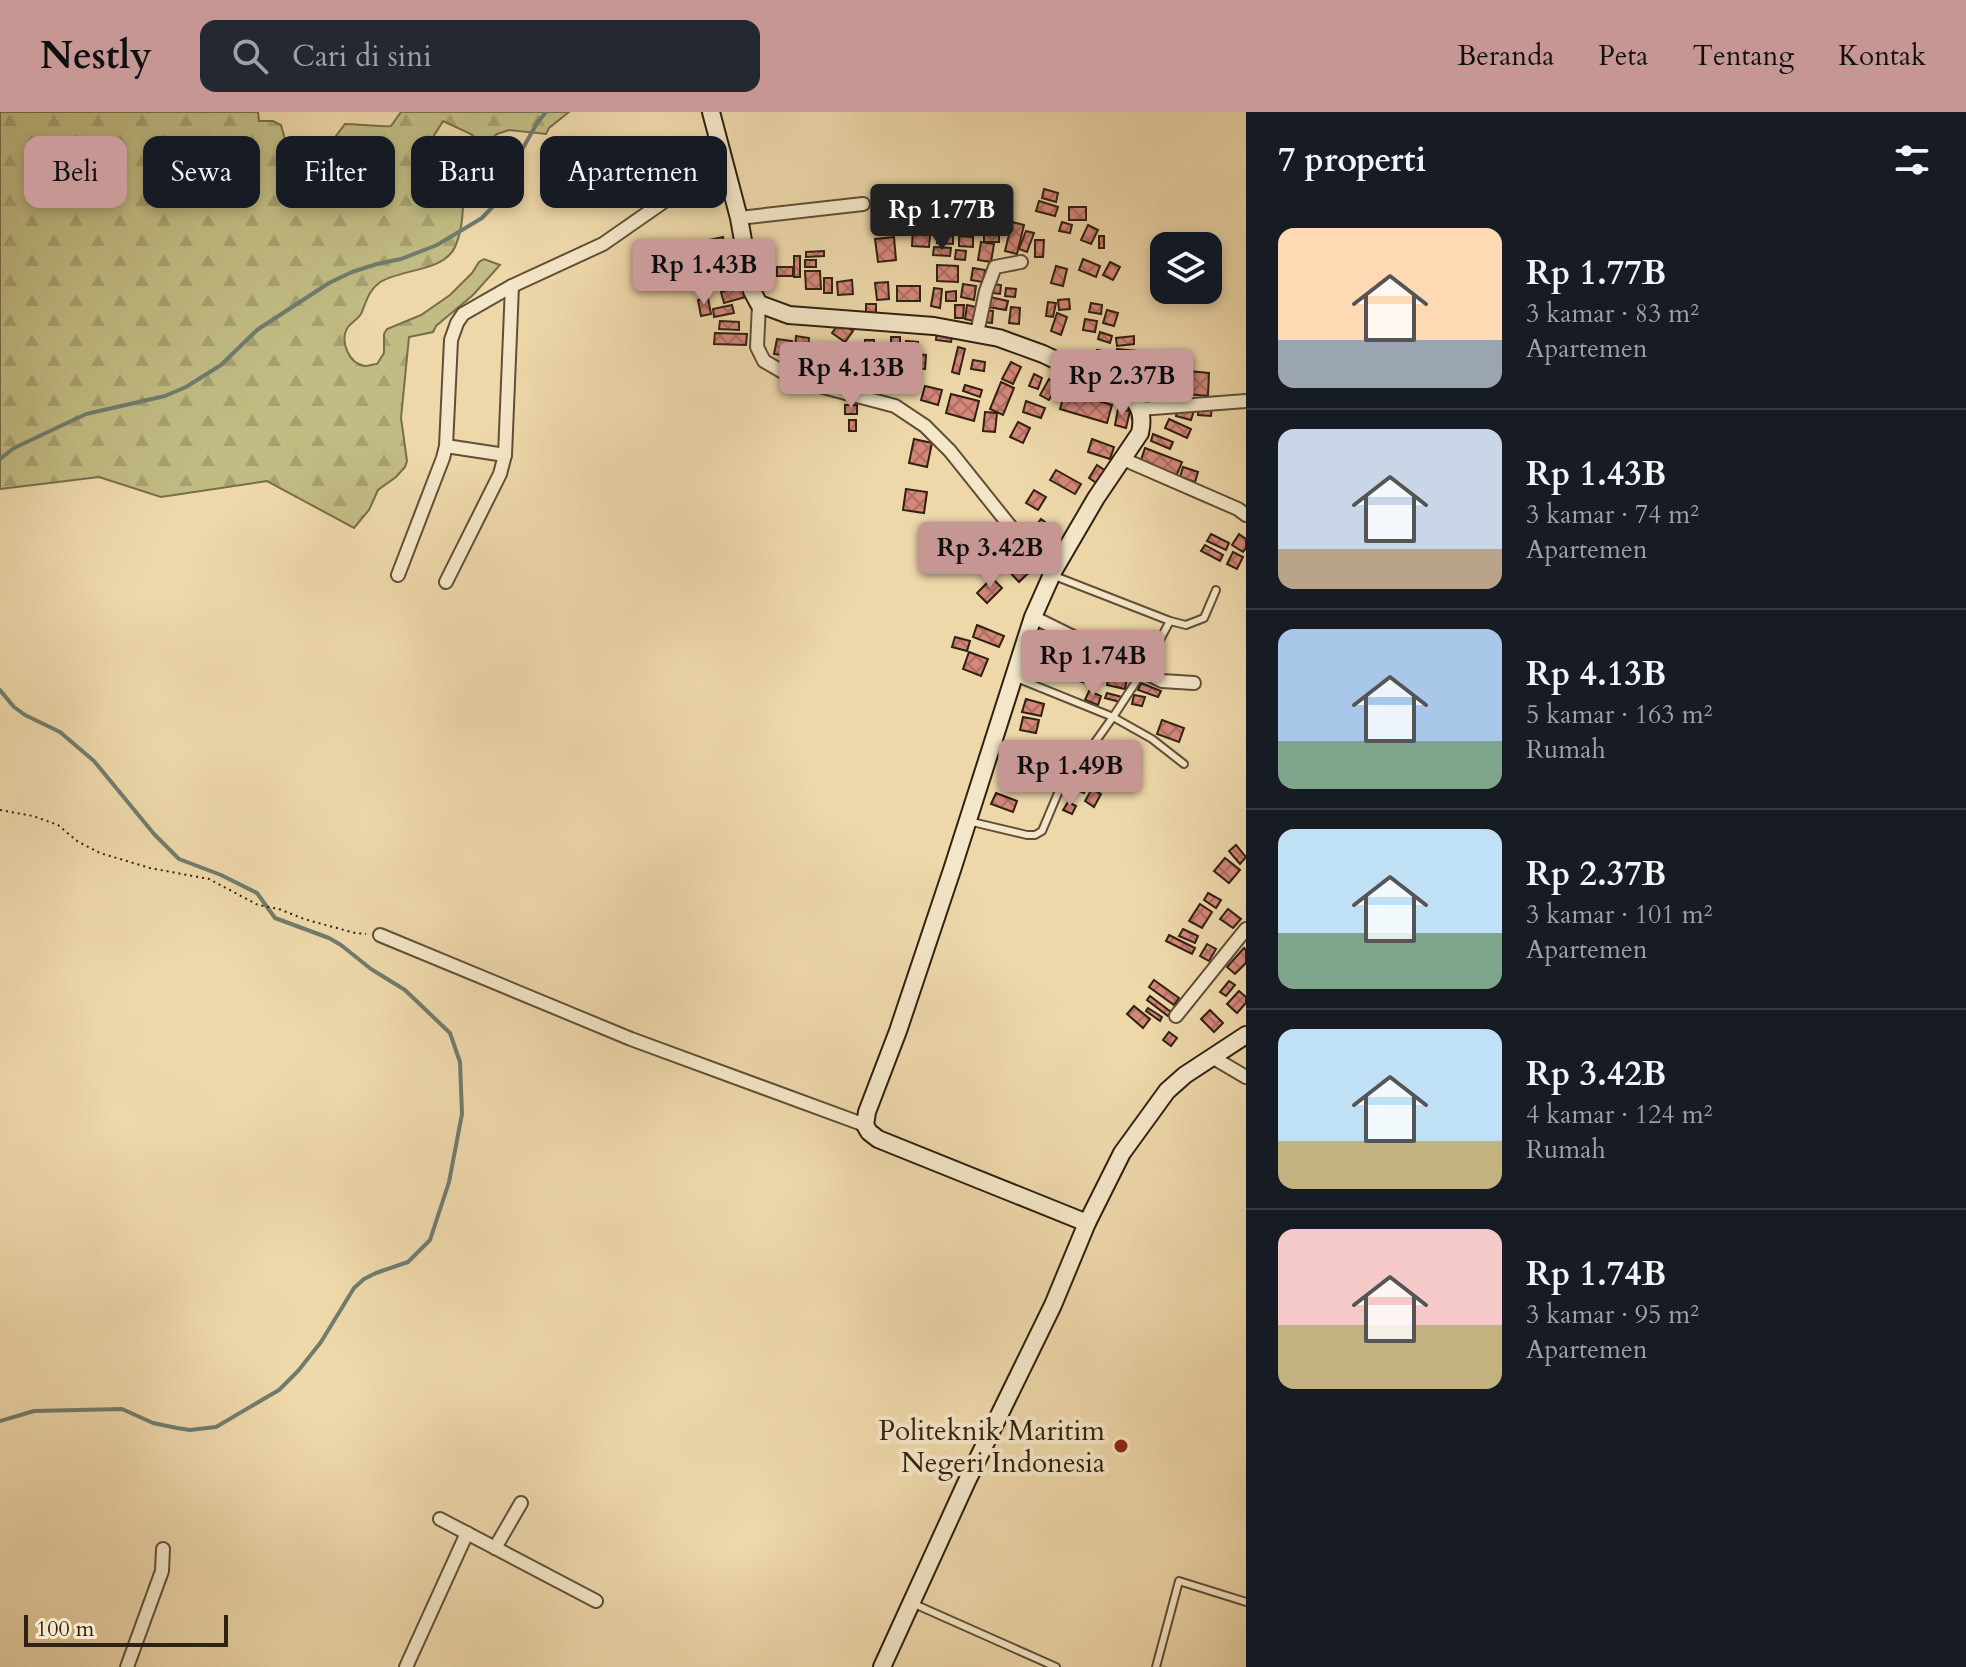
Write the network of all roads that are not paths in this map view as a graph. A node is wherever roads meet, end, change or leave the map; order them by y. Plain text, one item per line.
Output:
1 (711, 112) edge
2 (717, 136) edge
3 (727, 174) edge
4 (863, 204) dead end
5 (655, 208) edge
6 (739, 218) junction
7 (1021, 262) dead end
8 (512, 286) junction
9 (759, 304) junction
10 (977, 333) junction
11 (1246, 401) edge
12 (1140, 409) junction
13 (446, 446) junction
14 (505, 455) junction
15 (1123, 459) junction
16 (1246, 515) edge
17 (1053, 573) junction
18 (398, 575) dead end
19 (446, 582) dead end
20 (1216, 590) dead end
21 (1033, 617) junction
22 (1170, 621) junction
23 (1143, 671) junction
24 (1014, 677) junction
25 (1194, 683) dead end
26 (1113, 717) junction
27 (1184, 764) dead end
28 (968, 821) junction
29 (1246, 930) edge
30 (380, 935) road end
31 (1176, 1016) dead end
32 (1246, 1035) edge
33 (1212, 1057) junction
34 (1246, 1077) edge
35 (865, 1125) junction
36 (1087, 1223) junction
37 (521, 1503) dead end
38 (440, 1519) dead end
39 (467, 1533) junction
40 (495, 1548) junction
41 (163, 1549) dead end
42 (596, 1601) dead end
43 (1246, 1602) edge
44 (912, 1603) junction
45 (127, 1667) edge
46 (406, 1667) edge
47 (882, 1667) edge
48 (1056, 1667) edge
49 (1156, 1667) edge

1 - 2 street
3 - 6 street
4 - 6 street
5 - 8 street
6 - 9 street
7 - 10 street
8 - 13 street
8 - 14 street
9 - 10 street
9 - 17 street
10 - 12 street
11 - 12 street
12 - 15 street
13 - 14 street
13 - 18 street
14 - 19 street
15 - 16 street
15 - 17 street
17 - 21 street
17 - 22 lane
20 - 22 lane
21 - 23 street
21 - 24 street
22 - 23 lane
23 - 25 street
23 - 26 lane
24 - 26 lane
24 - 28 street
26 - 27 lane
26 - 28 lane
28 - 35 street
29 - 31 street
30 - 35 street
32 - 33 street
33 - 34 street
33 - 36 street
35 - 36 street
36 - 44 street
37 - 40 street
38 - 39 street
39 - 40 street
39 - 46 street
40 - 42 street
41 - 45 street
43 - 49 lane
44 - 47 street
44 - 48 lane

